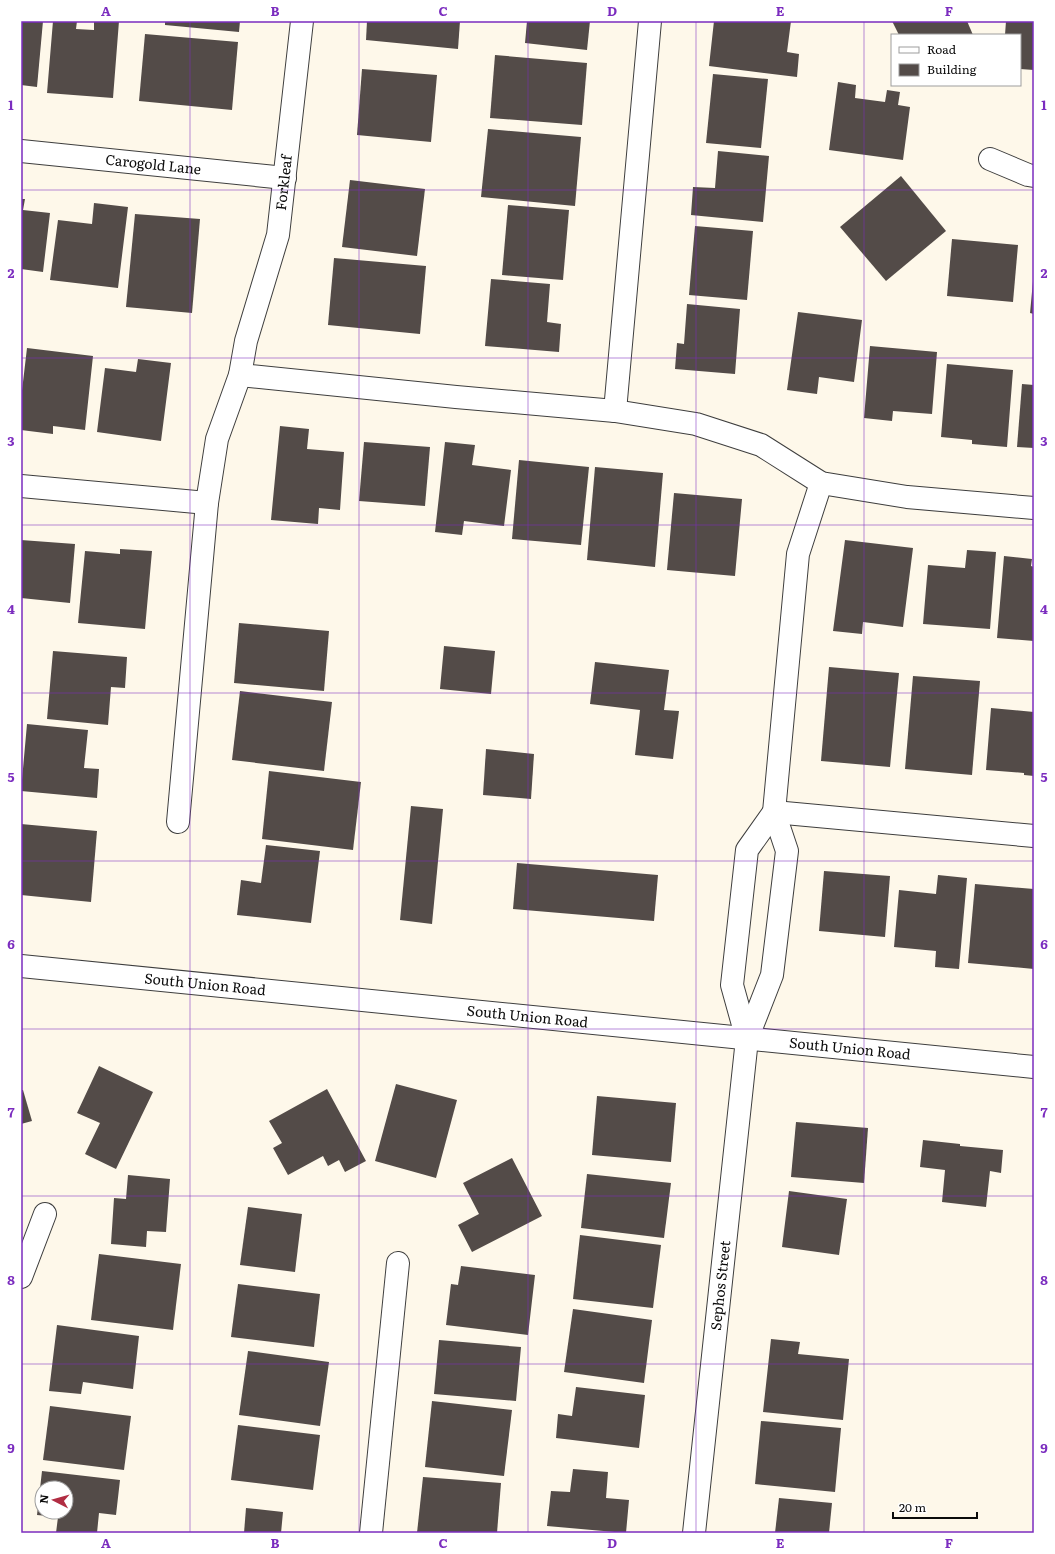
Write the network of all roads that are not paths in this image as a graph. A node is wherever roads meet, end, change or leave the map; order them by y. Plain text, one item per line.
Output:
1 (302, 21) edge
2 (650, 21) edge
3 (21, 151) edge
4 (990, 159) dead end
5 (1034, 176) edge
6 (285, 178) junction
7 (240, 375) junction
8 (615, 411) junction
9 (821, 483) junction
10 (21, 486) edge
11 (207, 503) junction
12 (1034, 508) edge
13 (774, 812) junction
14 (178, 822) dead end
15 (1034, 836) edge
16 (21, 966) edge
17 (747, 1039) junction
18 (1034, 1067) edge
19 (45, 1214) dead end
20 (398, 1263) dead end
21 (21, 1276) edge
22 (371, 1533) edge
23 (694, 1533) edge

1 - 6 street, Forkleaf
2 - 8 street
3 - 6 street, Carogold Lane
4 - 5 street
6 - 7 street, Forkleaf
7 - 8 street
7 - 11 street, Forkleaf
8 - 9 street
9 - 12 street
9 - 13 street
10 - 11 street
11 - 14 street, Forkleaf
13 - 15 street
13 - 17 street
13 - 17 street
16 - 17 street, South Union Road
17 - 18 street, South Union Road
17 - 23 street, Sephos Street
19 - 21 street
20 - 22 street

